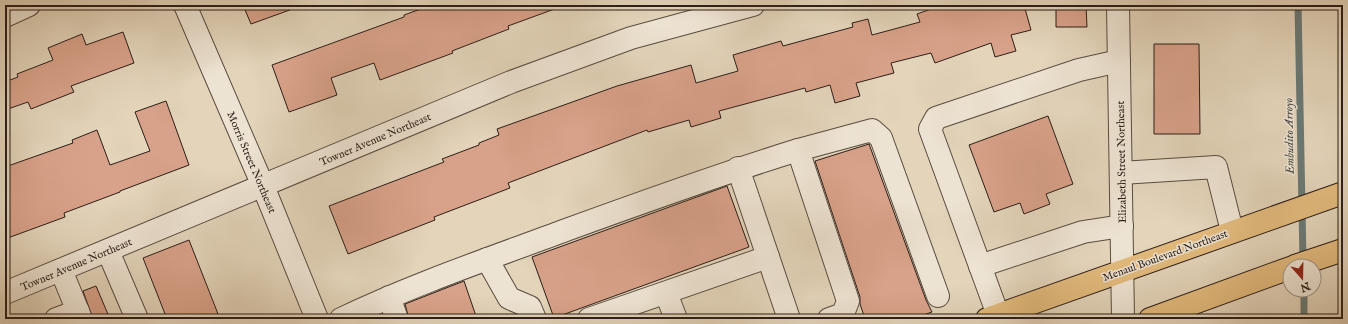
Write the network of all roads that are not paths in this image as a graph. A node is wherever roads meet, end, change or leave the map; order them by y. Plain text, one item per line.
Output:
1 (29, 5) edge
2 (185, 5) edge
3 (753, 5) edge
4 (1118, 5) edge
5 (5, 16) edge
6 (1119, 61) junction
7 (798, 150) junction
8 (738, 168) junction
9 (1121, 173) junction
10 (263, 186) junction
11 (1342, 193) edge
12 (1122, 226) junction
13 (1232, 231) junction
14 (1343, 250) edge
15 (108, 251) junction
16 (768, 257) junction
17 (1319, 258) edge
18 (487, 259) junction
19 (980, 266) junction
20 (61, 270) junction
21 (1123, 270) junction
22 (1282, 271) edge
23 (5, 293) edge
24 (666, 293) junction
25 (938, 296) dead end
26 (388, 297) junction
27 (80, 315) edge
28 (839, 317) edge
29 (993, 317) edge
30 (56, 319) edge
31 (137, 319) edge
32 (317, 319) edge
33 (341, 319) edge
34 (397, 319) edge
35 (535, 319) edge
36 (589, 319) edge
37 (676, 319) edge
38 (789, 319) edge
39 (1123, 319) edge
40 (1150, 319) edge

1 - 5 street
2 - 10 street, Morris Street Northeast
3 - 10 street, Towner Avenue Northeast
4 - 6 street, Elizabeth Street Northeast
6 - 9 street, Elizabeth Street Northeast
6 - 19 street
7 - 8 street
7 - 25 street
7 - 28 street
8 - 16 street
8 - 18 street
9 - 12 street, Elizabeth Street Northeast
9 - 13 street
10 - 15 street, Towner Avenue Northeast
10 - 32 street, Morris Street Northeast
11 - 13 main road, Menaul Boulevard Northeast
12 - 19 street
12 - 21 street, Elizabeth Street Northeast
13 - 21 main road, Menaul Boulevard Northeast
14 - 17 main road
15 - 20 street, Towner Avenue Northeast
15 - 31 street
16 - 24 street
16 - 38 street
18 - 26 street
18 - 35 street
19 - 29 street
20 - 23 street, Towner Avenue Northeast
20 - 27 street
21 - 29 main road, Menaul Boulevard Northeast
21 - 39 street, Elizabeth Street Northeast
22 - 40 main road
24 - 36 street
24 - 37 street
26 - 33 street
26 - 34 street
27 - 30 street

